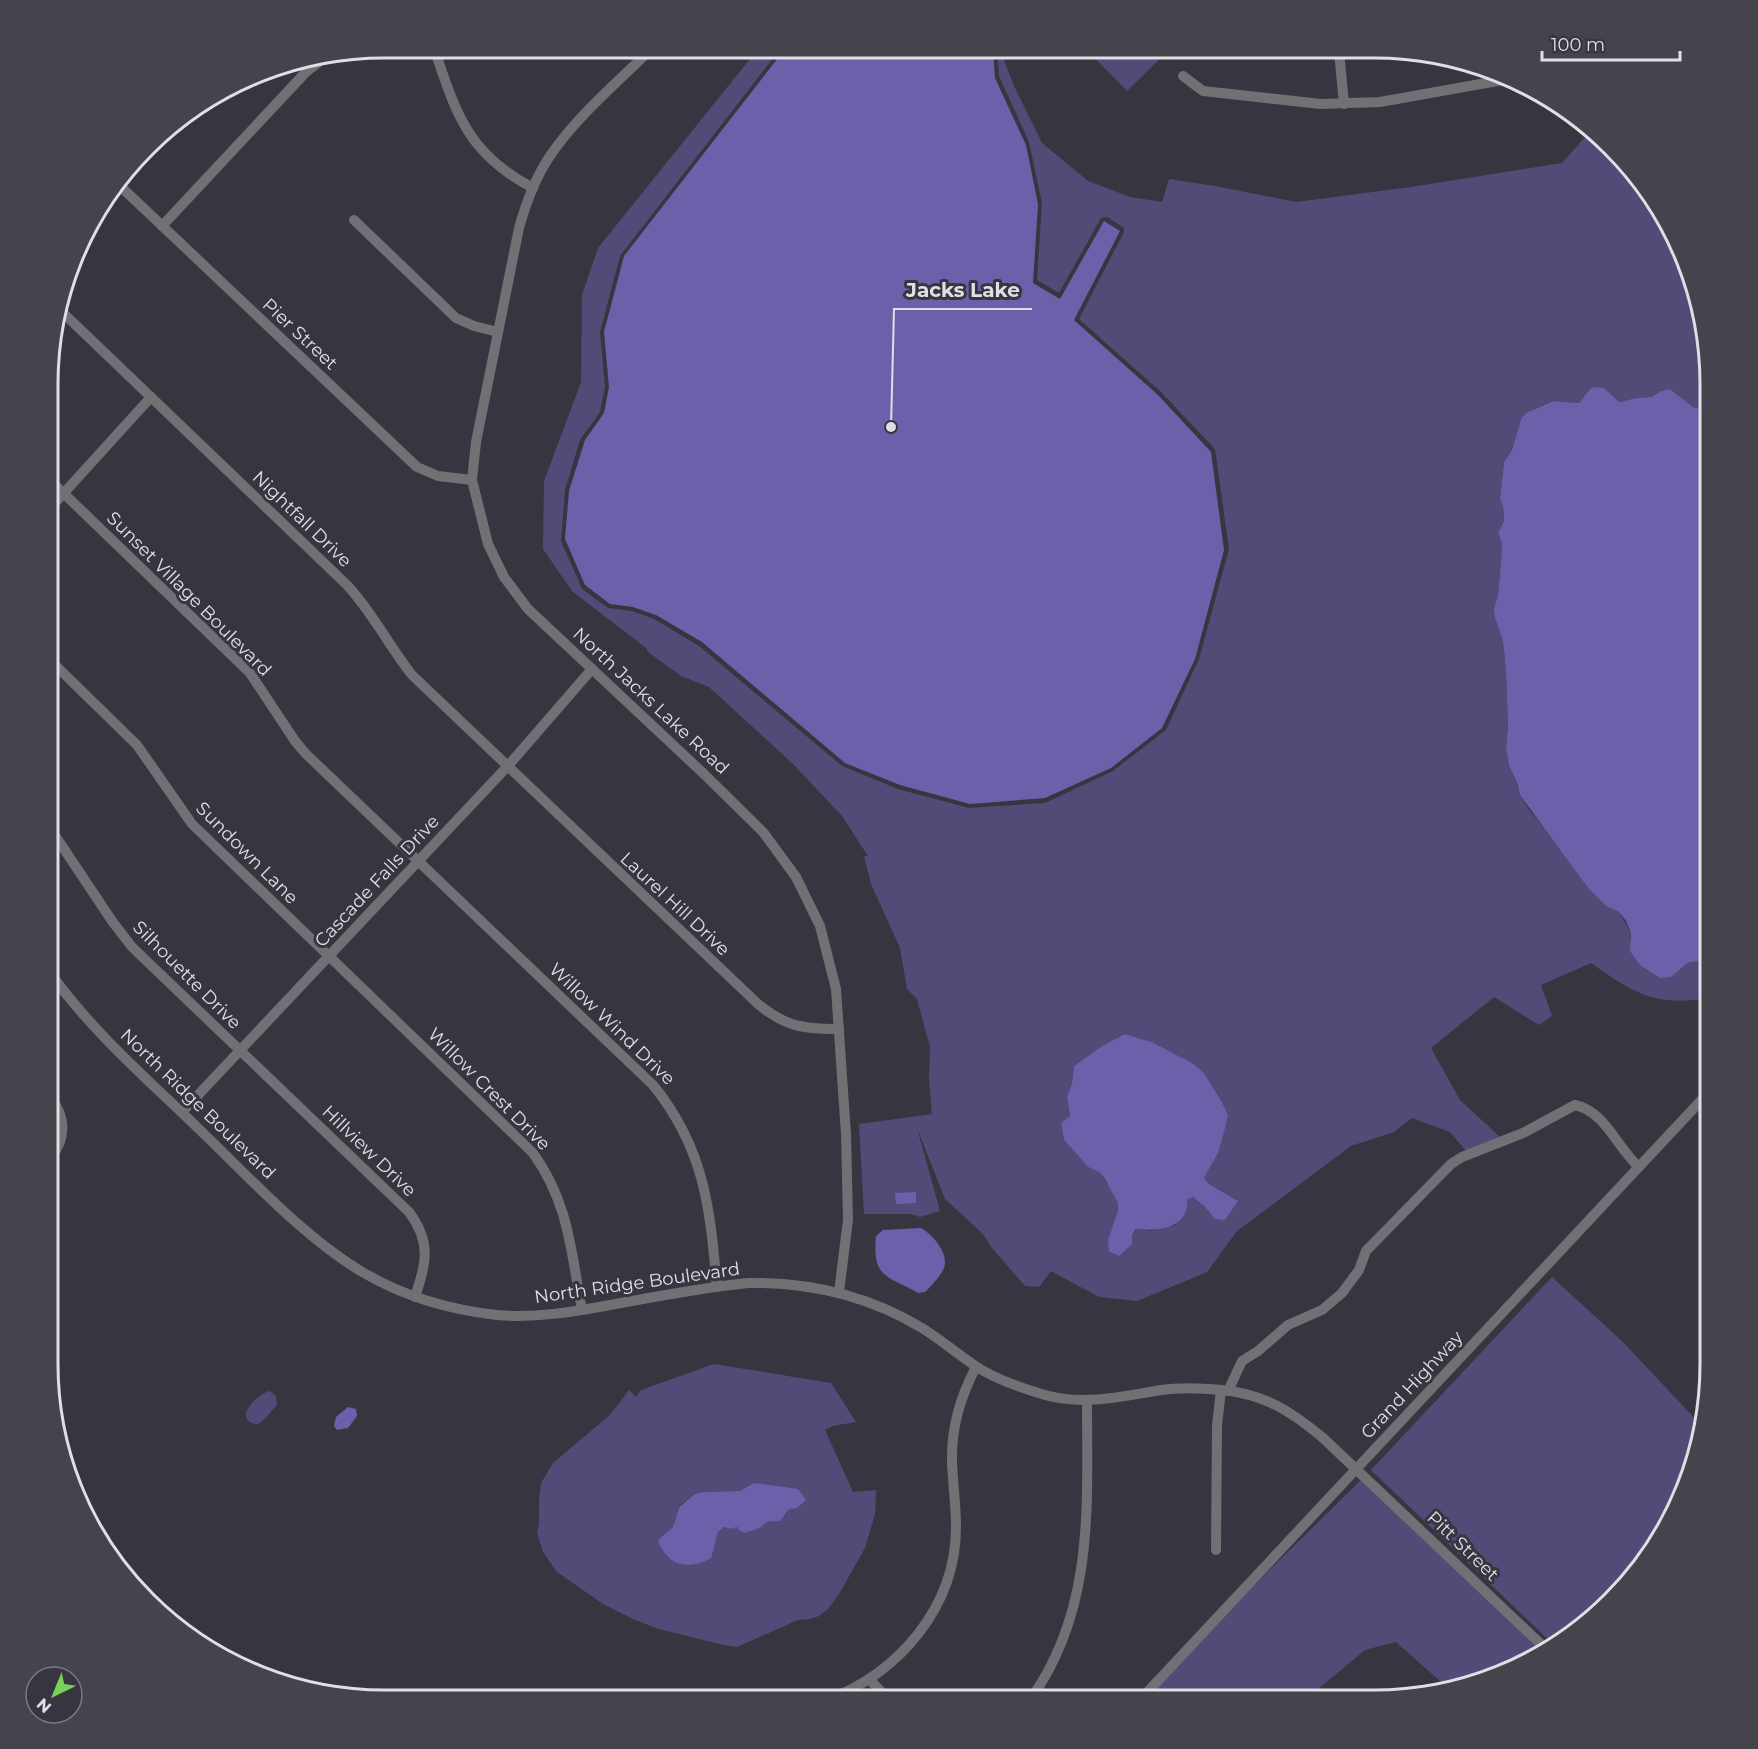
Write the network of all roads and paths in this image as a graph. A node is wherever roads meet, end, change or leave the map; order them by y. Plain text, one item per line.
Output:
1 (437, 58) edge
2 (642, 58) edge
3 (1340, 58) edge
4 (312, 67) edge
5 (1183, 76) dead end
6 (1494, 82) edge
7 (1344, 104) junction
8 (533, 188) junction
9 (124, 189) edge
10 (354, 220) dead end
11 (162, 226) junction
12 (66, 317) edge
13 (498, 332) junction
14 (151, 397) junction
15 (472, 480) junction
16 (58, 488) edge
17 (64, 494) junction
18 (58, 500) edge
19 (58, 669) edge
20 (592, 669) junction
21 (507, 767) junction
22 (58, 840) edge
23 (418, 861) junction
24 (329, 956) junction
25 (58, 983) edge
26 (839, 1029) junction
27 (240, 1051) junction
28 (1700, 1102) edge
29 (58, 1108) edge
30 (182, 1112) junction
31 (58, 1146) edge
32 (1639, 1167) junction
33 (717, 1287) junction
34 (839, 1293) junction
35 (415, 1297) junction
36 (582, 1310) junction
37 (976, 1367) junction
38 (1225, 1390) junction
39 (1087, 1400) junction
40 (1357, 1468) junction
41 (1216, 1550) dead end
42 (1541, 1643) edge
43 (869, 1679) junction
44 (847, 1690) edge
45 (879, 1690) edge
46 (1036, 1690) edge
47 (1149, 1690) edge

1 - 8 street
2 - 8 street, North Jacks Lake Road
3 - 7 street
4 - 11 street
5 - 7 street
6 - 7 street
8 - 13 street, North Jacks Lake Road
9 - 11 street, Pier Street
10 - 13 street
11 - 15 street, Pier Street
12 - 14 street, Nightfall Drive
13 - 15 street, North Jacks Lake Road
14 - 17 street
14 - 21 street, Nightfall Drive
15 - 20 street, North Jacks Lake Road
16 - 17 street, Sunset Village Boulevard
17 - 18 street
17 - 23 street, Sunset Village Boulevard
19 - 24 street, Sundown Lane
20 - 21 street, Cascade Falls Drive
20 - 26 street, North Jacks Lake Road
21 - 23 street, Cascade Falls Drive
21 - 26 street, Laurel Hill Drive
22 - 27 street, Silhouette Drive
23 - 24 street, Cascade Falls Drive
23 - 33 street, Willow Wind Drive
24 - 27 street, Cascade Falls Drive
24 - 36 street, Willow Crest Drive
25 - 30 street, North Ridge Boulevard
26 - 34 street, North Jacks Lake Road
27 - 30 street, Cascade Falls Drive
27 - 35 street, Hillview Drive
28 - 32 street, Grand Highway
29 - 31 street
30 - 35 street, North Ridge Boulevard
32 - 38 street
32 - 40 street, Grand Highway
33 - 34 street, North Ridge Boulevard
33 - 36 street, North Ridge Boulevard
34 - 37 street, North Ridge Boulevard
35 - 36 street, North Ridge Boulevard
37 - 39 street
37 - 43 street
38 - 39 street
38 - 40 street
38 - 41 street
39 - 46 street
40 - 42 street, Pitt Street
40 - 47 street, Grand Highway
43 - 44 street
43 - 45 street

